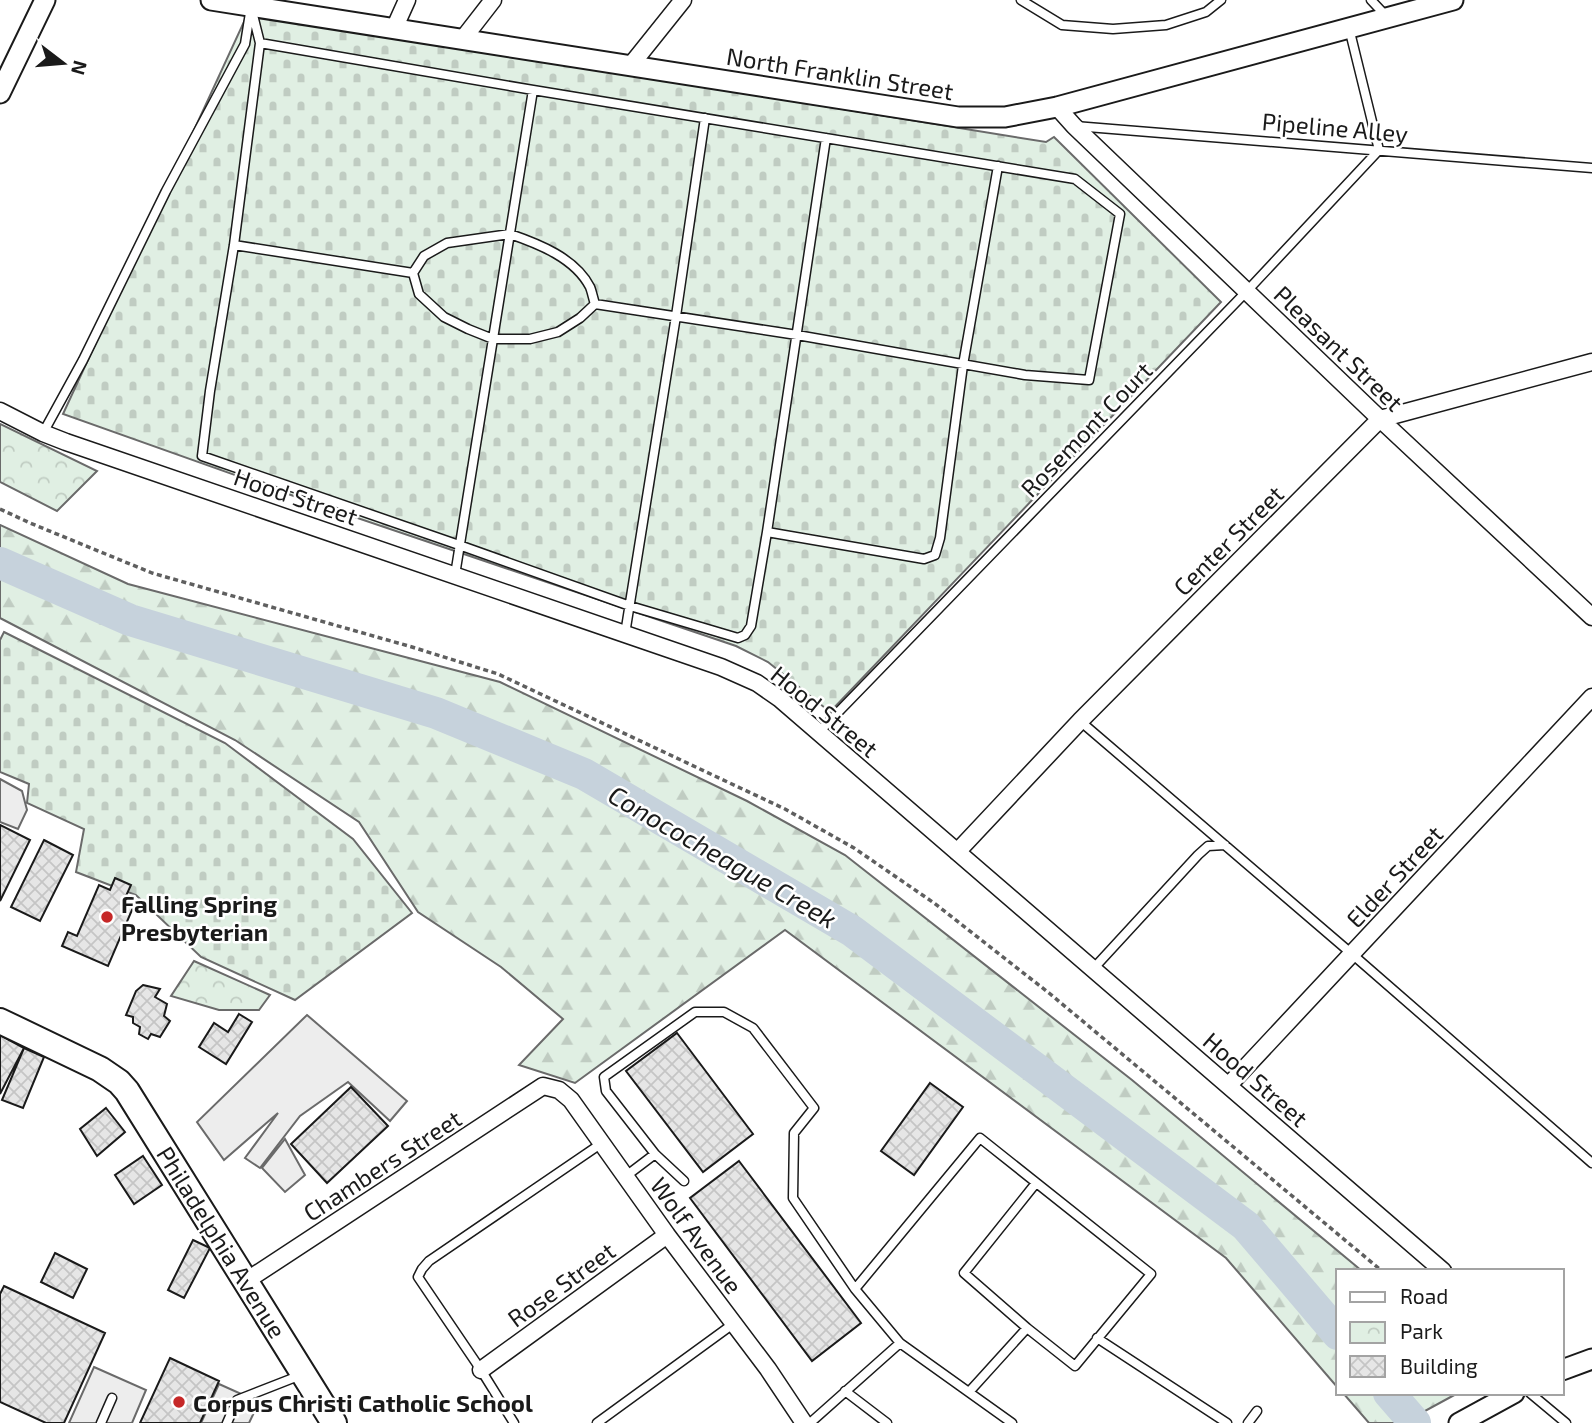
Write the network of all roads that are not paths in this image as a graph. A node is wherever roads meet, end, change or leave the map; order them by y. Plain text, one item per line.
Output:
1 (45, 0) edge
2 (211, 0) edge
3 (407, 0) edge
4 (493, 0) edge
5 (683, 0) edge
6 (1021, 0) edge
7 (1221, 0) edge
8 (1371, 0) edge
9 (1452, 0) edge
10 (252, 3) edge
11 (1387, 16) junction
12 (394, 29) junction
13 (1349, 29) junction
14 (461, 40) junction
15 (260, 43) junction
16 (631, 65) junction
17 (533, 90) junction
18 (0, 93) edge
19 (1057, 107) junction
20 (705, 118) junction
21 (1074, 126) junction
22 (826, 138) junction
23 (1379, 150) junction
24 (998, 166) junction
25 (1592, 168) edge
26 (510, 234) junction
27 (234, 244) junction
28 (414, 273) junction
29 (1247, 291) junction
30 (595, 304) junction
31 (676, 316) junction
32 (797, 335) junction
33 (493, 339) junction
34 (1592, 362) edge
35 (963, 365) junction
36 (0, 411) edge
37 (1380, 419) junction
38 (43, 433) junction
39 (767, 531) junction
40 (459, 545) junction
41 (455, 575) junction
42 (630, 606) junction
43 (1592, 617) edge
44 (625, 634) junction
45 (1592, 697) edge
46 (1080, 720) junction
47 (818, 733) junction
48 (1225, 845) junction
49 (957, 852) junction
50 (1352, 954) junction
51 (1093, 969) junction
52 (0, 1021) edge
53 (1229, 1085) junction
54 (542, 1086) joint
55 (602, 1143) junction
56 (655, 1154) junction
57 (1592, 1163) edge
58 (626, 1176) junction
59 (684, 1181) dead end
60 (1036, 1183) junction
61 (667, 1235) junction
62 (1441, 1269) edge
63 (246, 1281) junction
64 (855, 1289) junction
65 (733, 1324) junction
66 (1027, 1328) junction
67 (1097, 1338) junction
68 (900, 1343) junction
69 (1592, 1359) edge
70 (1564, 1369) edge
71 (481, 1370) junction
72 (303, 1374) junction
73 (845, 1391) junction
74 (969, 1392) junction
75 (1510, 1395) edge
76 (1532, 1395) edge
77 (112, 1398) dead end
78 (1257, 1410) dead end
79 (101, 1423) edge
80 (227, 1423) edge
81 (334, 1423) edge
82 (514, 1423) edge
83 (597, 1423) edge
84 (804, 1423) edge
85 (810, 1423) edge
86 (887, 1423) edge
87 (1012, 1423) edge
88 (1227, 1423) edge
89 (1248, 1423) edge
90 (1459, 1423) edge
91 (1566, 1423) edge

1 - 18 street
2 - 10 street, North Franklin Street
3 - 12 street
4 - 14 street
5 - 16 street
6 - 7 lane
8 - 11 lane
9 - 11 street, North Franklin Street
10 - 12 street, North Franklin Street
10 - 15 lane
10 - 38 lane
11 - 13 street, North Franklin Street
12 - 14 street, North Franklin Street
13 - 19 street, North Franklin Street
13 - 23 lane
14 - 16 street, North Franklin Street
15 - 17 lane
15 - 27 lane
16 - 19 street, North Franklin Street
17 - 20 lane
17 - 26 lane
19 - 21 street, Pleasant Street
20 - 22 lane
20 - 31 lane
21 - 23 lane, Pipeline Alley
21 - 29 street, Pleasant Street
22 - 24 lane
22 - 32 lane
23 - 25 lane, Pipeline Alley
23 - 29 lane, Rosemont Court
24 - 35 lane
24 - 35 lane
26 - 28 lane
26 - 30 lane
26 - 33 lane
27 - 28 lane
27 - 40 lane
28 - 33 lane
29 - 37 street, Pleasant Street
29 - 47 lane, Rosemont Court
30 - 31 lane
30 - 33 lane
31 - 32 lane
31 - 42 lane
32 - 35 lane
32 - 39 lane
33 - 40 lane
34 - 37 street
35 - 39 lane
36 - 38 street, Hood Street
37 - 43 street, Pleasant Street
37 - 46 street, Center Street
38 - 41 street, Hood Street
39 - 42 lane
40 - 41 lane
40 - 42 lane
41 - 44 street, Hood Street
42 - 44 lane
44 - 47 street, Hood Street
45 - 50 street, Elder Street
46 - 48 lane
46 - 49 street, Center Street
47 - 49 street, Hood Street
48 - 50 lane
48 - 51 lane
49 - 51 street, Hood Street
50 - 53 street, Elder Street
50 - 57 lane
51 - 53 street, Hood Street
52 - 63 main road, Philadelphia Avenue
53 - 62 street, Hood Street
54 - 55 street, Wolf Avenue
54 - 63 street, Chambers Street
55 - 58 street, Wolf Avenue
55 - 71 lane
56 - 58 lane
56 - 59 lane
56 - 64 lane
58 - 61 street, Wolf Avenue
60 - 64 lane
60 - 66 lane
60 - 67 lane
61 - 65 street, Wolf Avenue
61 - 71 street, Rose Street
63 - 72 main road, Philadelphia Avenue
64 - 68 lane
65 - 83 lane
65 - 84 street, Wolf Avenue
66 - 67 lane
66 - 74 lane
67 - 88 lane
68 - 73 lane
68 - 74 lane
69 - 70 street
71 - 82 lane
72 - 80 lane
72 - 81 main road, Philadelphia Avenue
73 - 85 lane
73 - 86 lane
74 - 87 lane
75 - 90 street
76 - 91 lane
77 - 79 lane
78 - 89 lane

